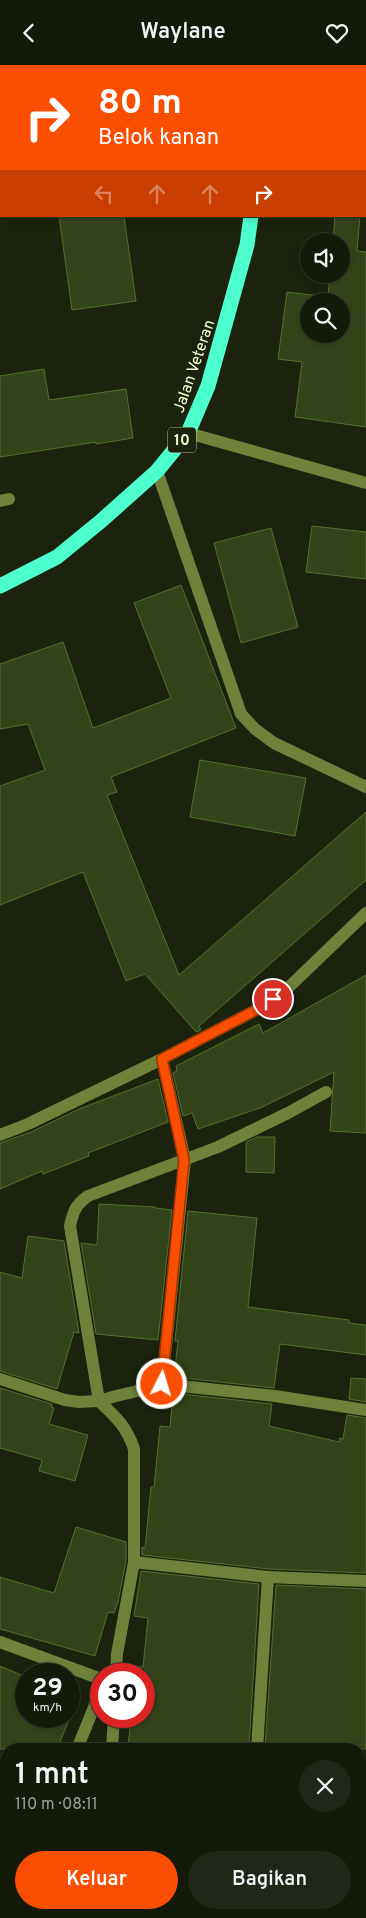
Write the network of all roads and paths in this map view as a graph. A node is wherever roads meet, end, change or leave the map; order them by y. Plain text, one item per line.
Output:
1 (251, 217) edge
2 (188, 433) junction
3 (157, 471) junction
4 (366, 483) edge
5 (0, 587) edge
6 (366, 787) edge
7 (366, 913) edge
8 (162, 1059) junction
9 (326, 1093) dead end
10 (0, 1135) edge
11 (184, 1160) junction
12 (0, 1379) edge
13 (146, 1389) dead end
14 (99, 1401) junction
15 (366, 1410) edge
16 (134, 1562) junction
17 (268, 1577) junction
18 (366, 1581) edge
19 (0, 1642) edge
20 (117, 1654) junction
21 (113, 1663) edge
22 (117, 1663) edge
23 (90, 1675) edge
24 (90, 1717) edge
25 (113, 1728) edge
26 (79, 1743) edge
27 (112, 1743) edge
28 (257, 1743) edge

1 - 2 highway, Jalan Veteran / 10
2 - 3 highway, Jalan Veteran / 10
2 - 4 street
3 - 5 highway, Jalan Veteran / 10
3 - 6 street
7 - 8 street
8 - 10 street
8 - 11 street
9 - 11 street
11 - 14 street
11 - 15 street
12 - 14 street
13 - 14 street
14 - 16 street
16 - 17 street
16 - 20 street
17 - 18 street
17 - 28 street
19 - 23 street
20 - 21 street
20 - 22 street
24 - 26 street
25 - 27 street

